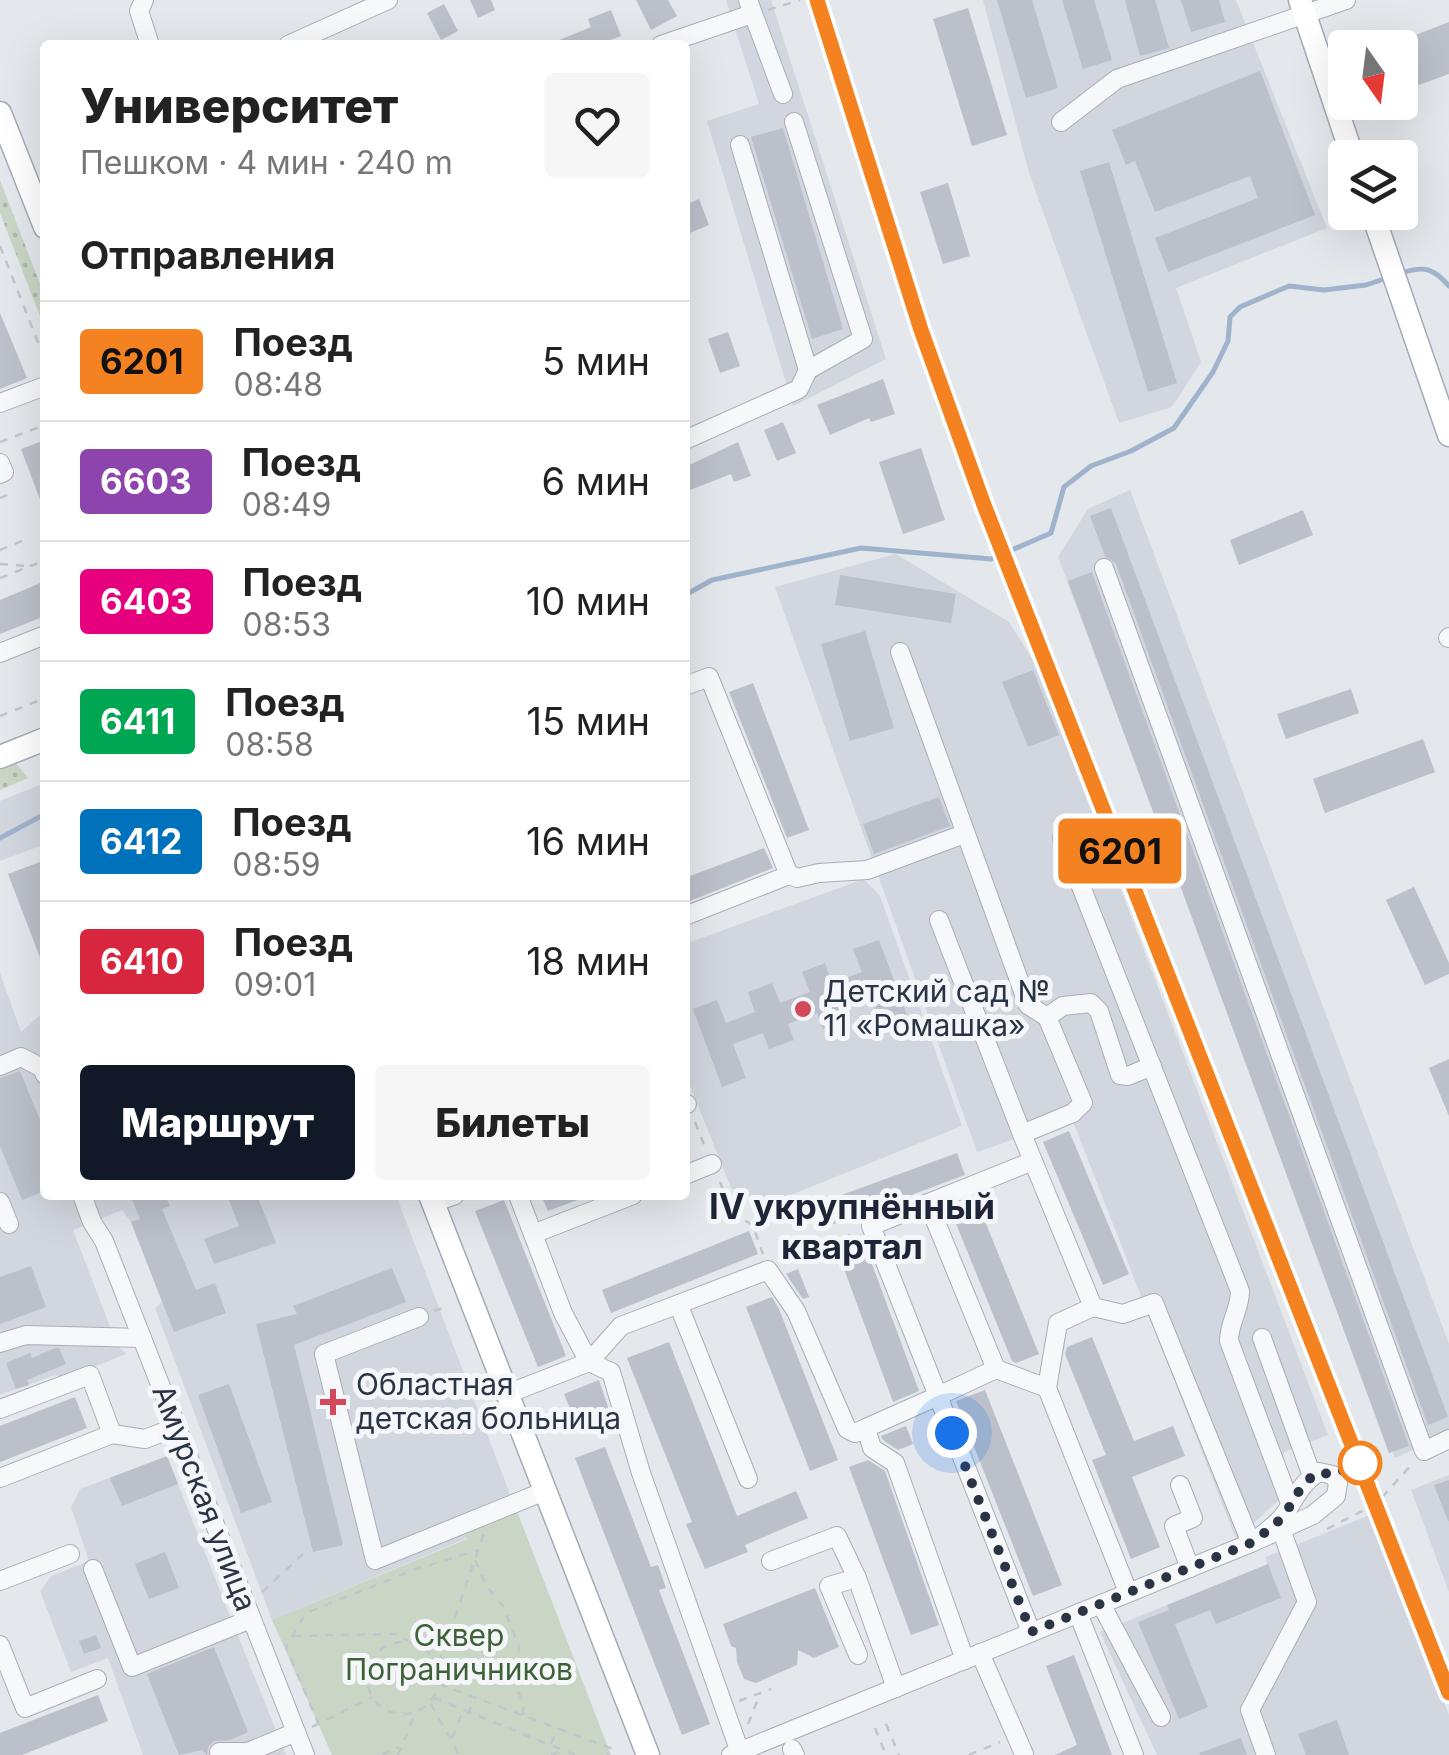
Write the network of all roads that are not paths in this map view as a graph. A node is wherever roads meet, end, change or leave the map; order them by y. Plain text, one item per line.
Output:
1 (388, 0) edge
2 (1346, 0) edge
3 (142, 5) edge
4 (750, 7) edge
5 (1303, 8) edge
6 (149, 40) edge
7 (299, 40) edge
8 (673, 40) edge
9 (783, 94) dead end
10 (0, 114) edge
11 (794, 122) dead end
12 (1061, 122) dead end
13 (1347, 140) edge
14 (740, 145) dead end
15 (40, 214) edge
16 (1378, 230) edge
17 (808, 370) junction
18 (40, 390) edge
19 (0, 403) edge
20 (1449, 436) edge
21 (690, 438) edge
22 (0, 463) edge
23 (0, 474) edge
24 (1104, 568) dead end
25 (40, 637) edge
26 (900, 652) dead end
27 (0, 653) edge
28 (690, 684) edge
29 (40, 741) edge
30 (0, 757) edge
31 (964, 834) junction
32 (1062, 838) dead end
33 (789, 875) junction
34 (690, 914) edge
35 (939, 920) dead end
36 (1047, 1017) junction
37 (0, 1066) edge
38 (1152, 1066) junction
39 (40, 1067) edge
40 (1022, 1134) junction
41 (1033, 1161) junction
42 (712, 1164) road end
43 (690, 1173) edge
44 (84, 1200) edge
45 (440, 1200) edge
46 (520, 1200) edge
47 (621, 1200) edge
48 (0, 1202) edge
49 (928, 1203) junction
50 (9, 1224) dead end
51 (534, 1234) junction
52 (678, 1306) junction
53 (1093, 1307) junction
54 (419, 1318) dead end
55 (142, 1338) junction
56 (1262, 1338) dead end
57 (0, 1343) edge
58 (589, 1362) junction
59 (996, 1368) junction
60 (1047, 1388) junction
61 (507, 1394) junction
62 (938, 1396) junction
63 (0, 1409) edge
64 (176, 1427) junction
65 (866, 1428) junction
66 (112, 1434) junction
67 (1449, 1439) edge
68 (1312, 1476) junction
69 (0, 1478) edge
70 (748, 1480) dead end
71 (1180, 1485) dead end
72 (545, 1491) junction
73 (1290, 1502) junction
74 (1281, 1530) junction
75 (1251, 1543) junction
76 (70, 1554) dead end
77 (770, 1561) dead end
78 (1190, 1568) junction
79 (93, 1570) dead end
80 (856, 1578) junction
81 (0, 1581) edge
82 (1128, 1592) junction
83 (1101, 1604) junction
84 (1078, 1613) junction
85 (251, 1619) junction
86 (1031, 1632) junction
87 (0, 1645) edge
88 (858, 1655) dead end
89 (972, 1656) junction
90 (98, 1679) dead end
91 (896, 1688) junction
92 (1160, 1717) dead end
93 (296, 1732) junction
94 (219, 1752) dead end
95 (249, 1754) edge
96 (737, 1754) edge
97 (1024, 1754) edge
98 (305, 1755) edge
99 (648, 1755) edge
100 (1134, 1755) edge
101 (1266, 1755) edge

1 - 7 street
2 - 5 street
3 - 6 street
4 - 8 street
4 - 9 street
5 - 12 street
5 - 13 main road
10 - 15 main road
11 - 17 street
14 - 17 street
16 - 20 main road
17 - 21 street
18 - 19 street
22 - 23 street
24 - 67 street
25 - 27 street
26 - 31 street
28 - 33 street
29 - 30 main road
31 - 33 street
31 - 36 street
32 - 38 street
33 - 34 street
35 - 40 street
36 - 38 street
36 - 40 street
37 - 39 street
38 - 73 street
40 - 41 street
41 - 49 street
41 - 53 street
42 - 43 street
44 - 55 street, Амурская улица
45 - 61 main road
46 - 51 street
47 - 51 street
48 - 50 street
49 - 59 street
49 - 62 street
51 - 58 street
52 - 58 street
52 - 65 street
52 - 70 street
53 - 60 street
53 - 75 street
54 - 72 street
55 - 57 street
55 - 64 street, Амурская улица
56 - 68 street
58 - 61 street
58 - 96 street
59 - 60 street
59 - 62 street
60 - 82 street
61 - 72 main road
62 - 65 street
62 - 86 street
63 - 66 street
64 - 66 street
64 - 85 street, Амурская улица
65 - 89 street
66 - 69 street
68 - 73 street
68 - 74 street
71 - 78 street
72 - 99 main road
73 - 75 street
74 - 75 street
74 - 101 street
75 - 78 street
76 - 81 street
77 - 80 street
78 - 82 street
79 - 85 street
80 - 88 street
80 - 91 street
82 - 83 street
83 - 84 street
83 - 92 street
84 - 86 street
84 - 100 street
85 - 93 street, Амурская улица
86 - 89 street
87 - 90 street
89 - 91 street
89 - 97 street
91 - 96 street
93 - 95 street
93 - 98 street, Амурская улица
94 - 95 street

